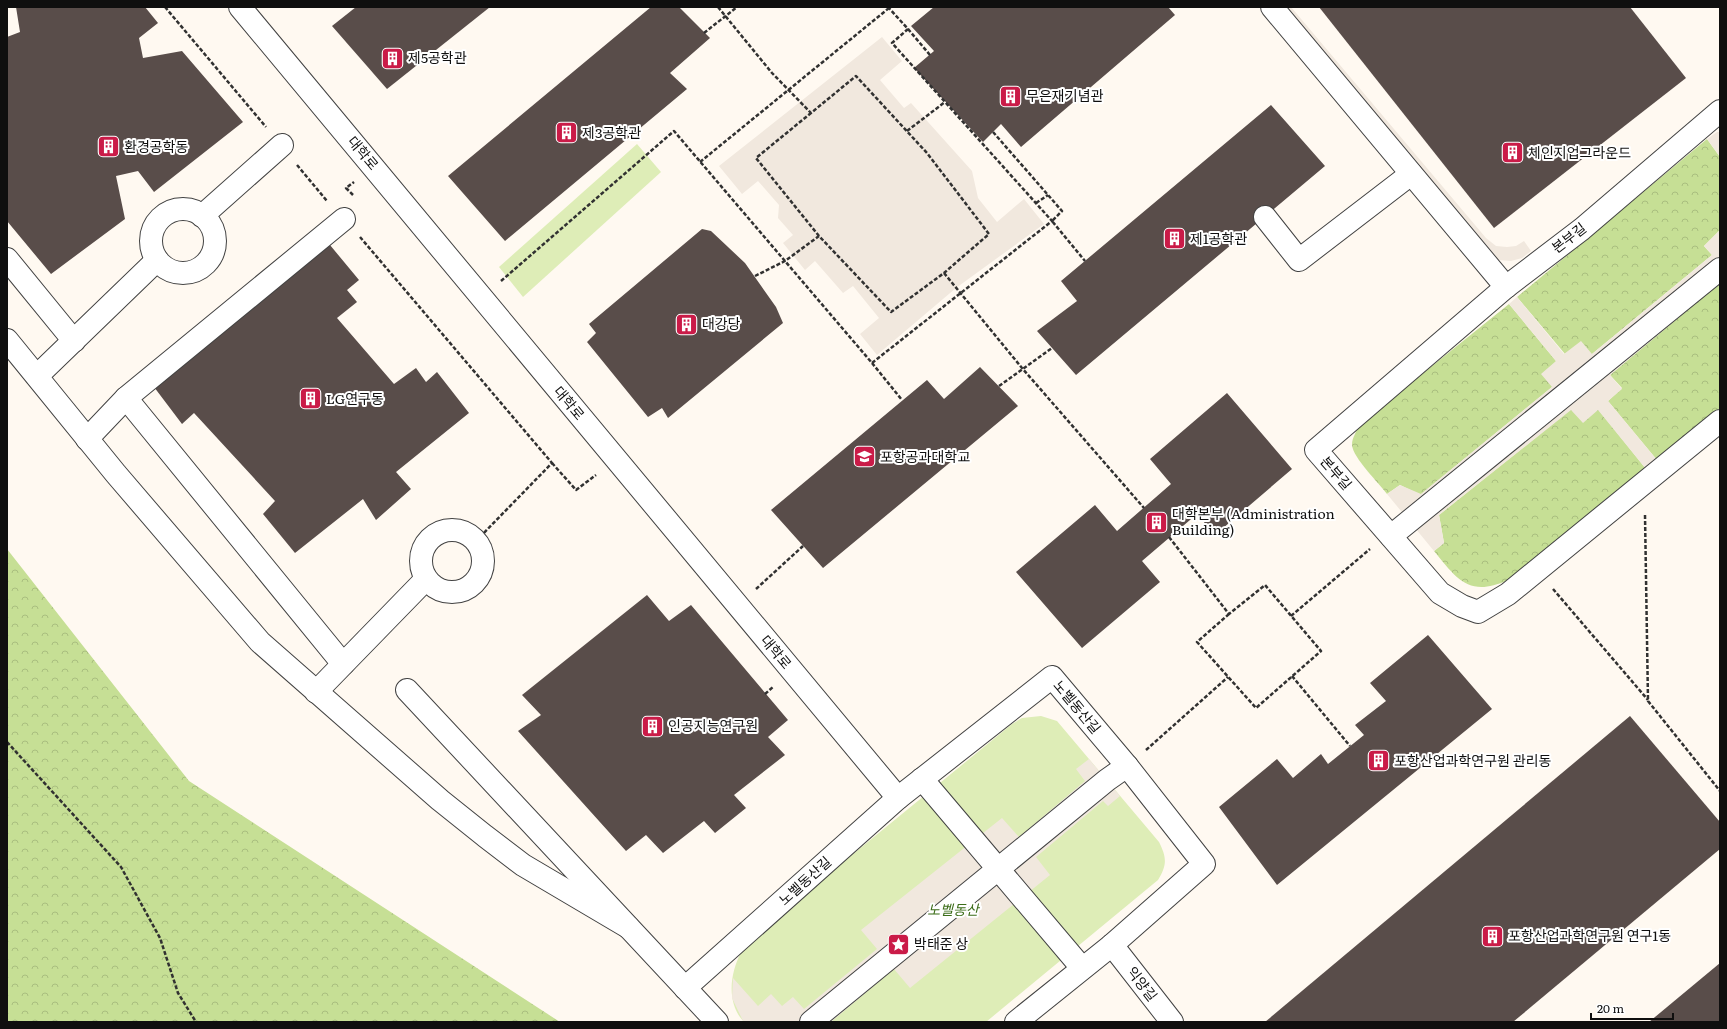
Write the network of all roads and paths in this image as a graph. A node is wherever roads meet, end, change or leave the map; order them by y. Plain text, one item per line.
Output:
1 (170, 7) edge
2 (240, 7) edge
3 (718, 7) edge
4 (737, 7) edge
5 (888, 7) edge
6 (1272, 7) edge
7 (166, 8) edge
8 (726, 17) junction
9 (908, 29) junction
10 (704, 32) dead end
11 (930, 55) dead end
12 (788, 89) junction
13 (945, 102) junction
14 (1720, 110) edge
15 (811, 113) junction
16 (907, 131) junction
17 (993, 132) dead end
18 (282, 145) junction
19 (700, 162) junction
20 (373, 164) junction
21 (1411, 174) junction
22 (307, 179) dead end
23 (1048, 196) junction
24 (1036, 203) junction
25 (202, 216) junction
26 (1265, 217) dead end
27 (344, 219) junction
28 (1052, 221) junction
29 (819, 236) junction
30 (7, 259) edge
31 (157, 260) junction
32 (785, 261) junction
33 (1085, 261) dead end
34 (1720, 269) edge
35 (944, 273) junction
36 (755, 276) dead end
37 (1506, 287) junction
38 (961, 293) junction
39 (482, 297) junction
40 (7, 340) edge
41 (74, 341) junction
42 (1052, 348) dead end
43 (872, 364) junction
44 (1022, 368) junction
45 (37, 376) junction
46 (999, 386) dead end
47 (126, 398) junction
48 (902, 400) dead end
49 (1720, 421) edge
50 (87, 439) junction
51 (552, 463) junction
52 (600, 480) dead end
53 (1645, 483) junction
54 (1144, 508) dead end
55 (1391, 536) junction
56 (1169, 537) dead end
57 (476, 541) junction
58 (804, 546) dead end
59 (1537, 571) junction
60 (426, 579) junction
61 (737, 606) junction
62 (1229, 614) junction
63 (1291, 616) junction
64 (343, 664) junction
65 (1292, 676) junction
66 (1228, 677) junction
67 (407, 690) dead end
68 (316, 692) junction
69 (1648, 701) junction
70 (7, 742) edge
71 (1350, 746) dead end
72 (1128, 766) junction
73 (922, 779) junction
74 (1720, 791) edge
75 (898, 798) junction
76 (998, 869) junction
77 (628, 928) junction
78 (1112, 945) junction
79 (1082, 968) junction
80 (686, 988) junction
81 (196, 1022) edge
82 (717, 1022) edge
83 (811, 1022) edge
84 (1016, 1022) edge
85 (1172, 1022) edge

1 - 7 path
2 - 20 street, 대학로
3 - 8 path
4 - 8 path
5 - 9 path
5 - 12 path
6 - 21 street
7 - 18 path
8 - 10 path
8 - 12 path
9 - 11 path
9 - 13 path
12 - 15 path
12 - 19 path
13 - 16 path
13 - 24 path
14 - 37 street, 본부길
15 - 16 path
15 - 29 path
16 - 35 path
17 - 23 path
18 - 22 path
18 - 25 street
19 - 32 path
19 - 39 path
20 - 27 path
20 - 39 street, 대학로
21 - 26 street
21 - 37 street
23 - 24 path
23 - 28 path
24 - 28 path
25 - 31 street
25 - 31 street
27 - 47 street
27 - 51 path
28 - 33 path
28 - 38 path
29 - 32 path
29 - 35 path
30 - 41 street
31 - 41 street
32 - 36 path
32 - 43 path
34 - 55 street
35 - 38 path
37 - 55 street, 본부길
38 - 43 path
38 - 44 path
39 - 61 street, 대학로
40 - 45 street
41 - 45 street
42 - 44 path
43 - 48 path
44 - 46 path
44 - 54 path
45 - 50 street
47 - 50 street
47 - 64 street
49 - 53 street, 본부길
50 - 68 street
51 - 52 path
51 - 57 path
53 - 59 street, 본부길
53 - 69 path
55 - 59 street, 본부길
55 - 63 path
56 - 62 path
57 - 60 street
57 - 60 street
58 - 61 path
59 - 69 path
60 - 64 street
61 - 75 street, 대학로
62 - 63 path
62 - 66 path
63 - 65 path
64 - 68 street
65 - 66 path
65 - 71 path
66 - 72 path
67 - 77 street
68 - 77 street
69 - 74 path
70 - 81 path
72 - 73 street, 노벨동산길
72 - 76 street
72 - 78 street, 노벨동산길
73 - 75 street, 노벨동산길
73 - 76 street
75 - 80 street, 노벨동산길
76 - 79 street
76 - 83 street
77 - 80 street
78 - 79 street, 노벨동산길
78 - 85 street, 익양길
79 - 84 street, 노벨동산길
80 - 82 street

